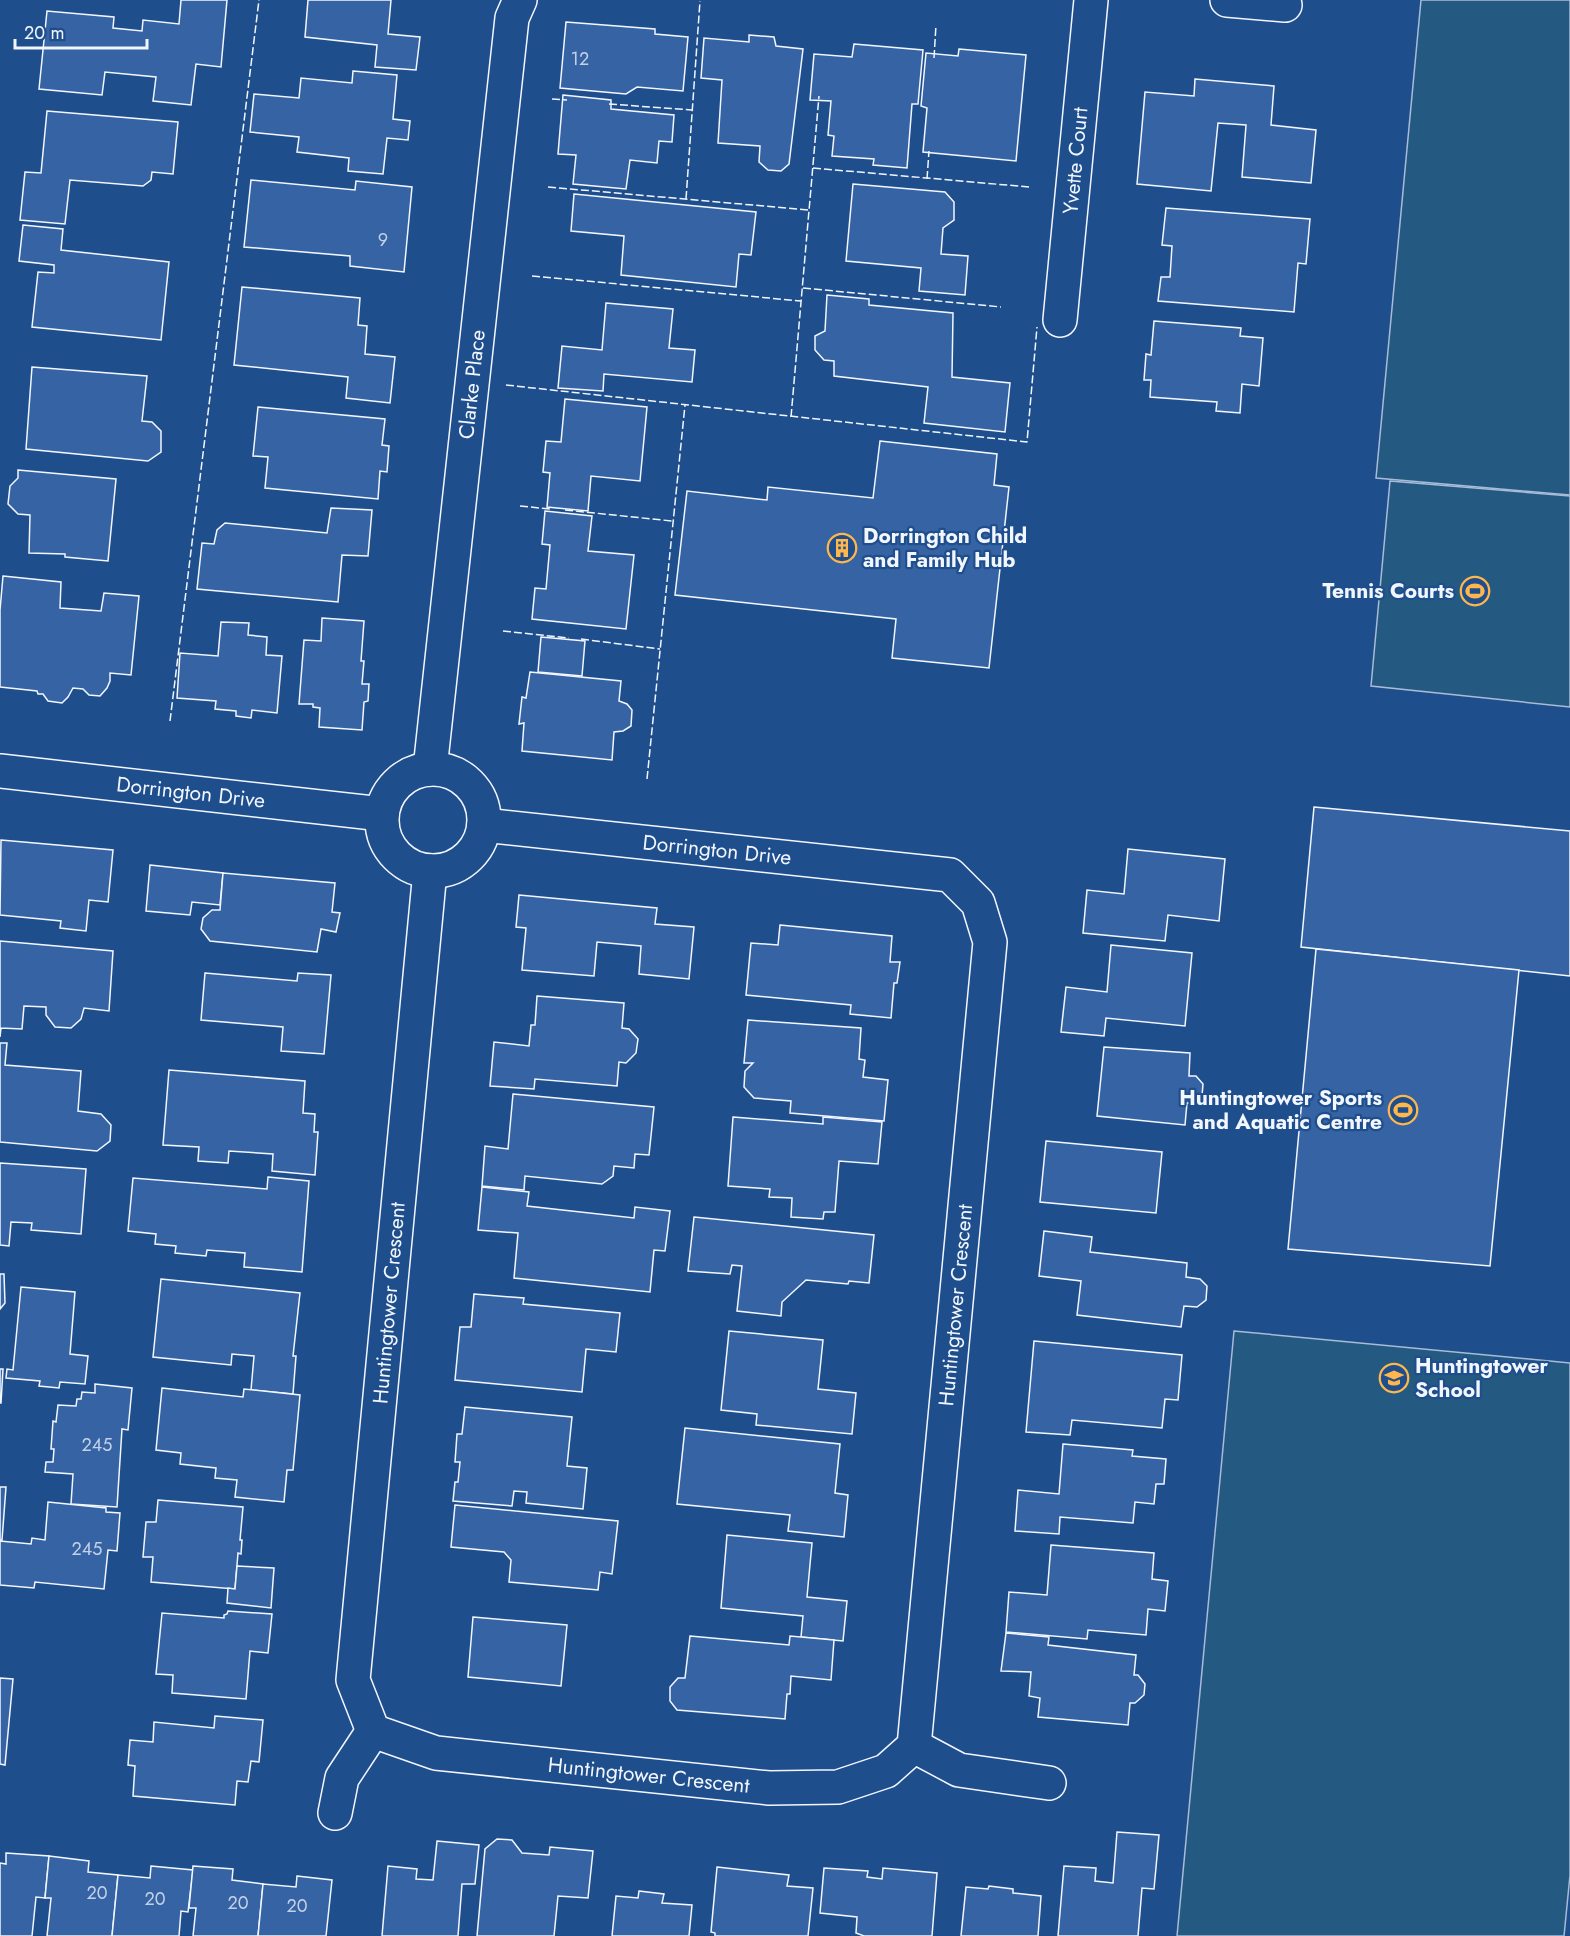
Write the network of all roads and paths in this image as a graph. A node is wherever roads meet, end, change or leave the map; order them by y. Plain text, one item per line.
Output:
1 (520, 0) edge
2 (1091, 0) edge
3 (1227, 0) edge
4 (1285, 5) dead end
5 (1060, 321) dead end
6 (430, 769) junction
7 (0, 771) edge
8 (382, 814) junction
9 (484, 825) junction
10 (430, 871) junction
11 (950, 876) joint
12 (373, 1731) junction
13 (914, 1746) junction
14 (1049, 1783) dead end
15 (335, 1813) dead end

1 - 6 street, Clarke Place
2 - 5 street, Yvette Court
3 - 4 street
6 - 8 street
6 - 9 street
7 - 8 street, Dorrington Drive
8 - 10 street
9 - 10 street
9 - 11 street, Dorrington Drive
10 - 12 street, Huntingtower Crescent
11 - 13 street, Huntingtower Crescent
12 - 13 street, Huntingtower Crescent
12 - 15 street
13 - 14 street

